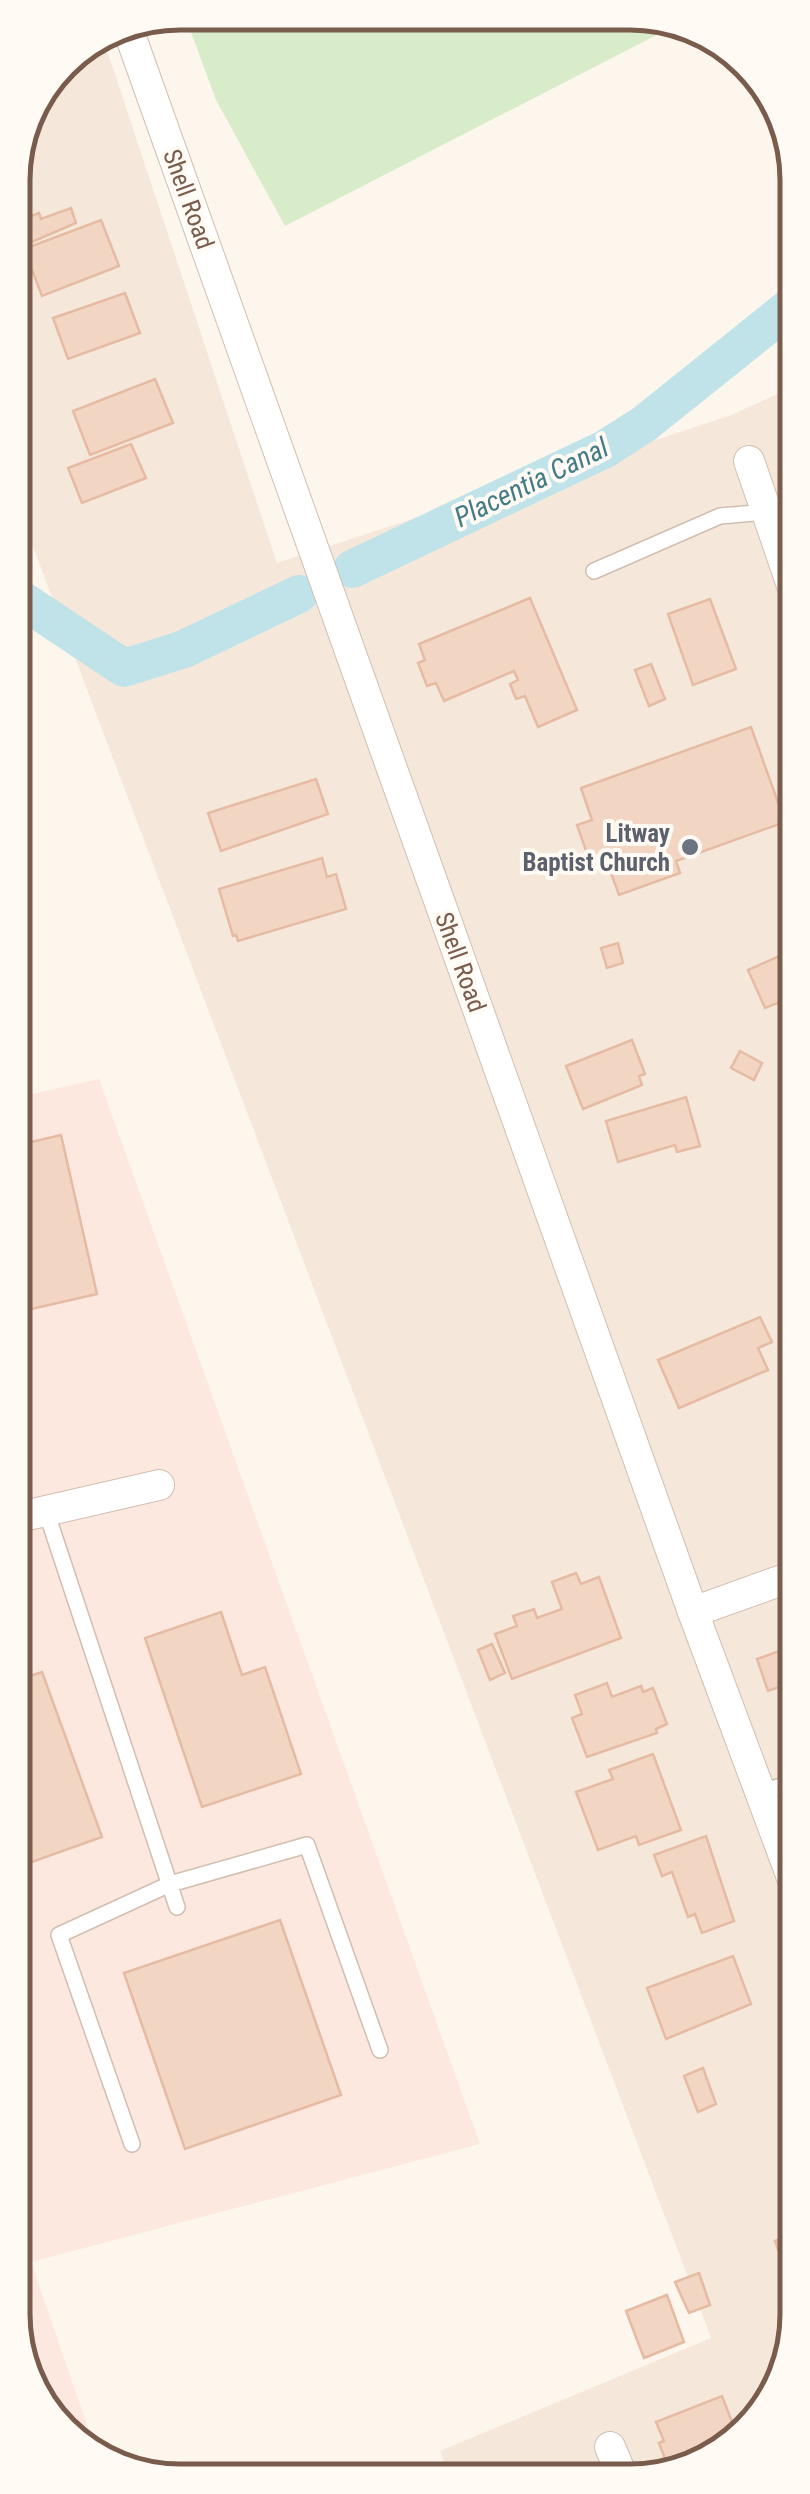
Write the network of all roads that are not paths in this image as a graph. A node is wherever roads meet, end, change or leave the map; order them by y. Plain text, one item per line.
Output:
1 (131, 39) edge
2 (749, 461) dead end
3 (766, 512) junction
4 (780, 552) edge
5 (594, 571) dead end
6 (159, 1484) dead end
7 (46, 1511) junction
8 (30, 1514) edge
9 (780, 1581) edge
10 (693, 1612) junction
11 (780, 1786) edge
12 (760, 1792) junction
13 (780, 1830) edge
14 (170, 1884) junction
15 (177, 1907) dead end
16 (380, 2050) dead end
17 (132, 2144) dead end
18 (610, 2447) dead end
19 (617, 2464) edge

1 - 10 street, Shell Road
2 - 3 street
3 - 4 street
3 - 5 lane
6 - 7 street
7 - 8 street
7 - 14 lane
9 - 10 street
10 - 12 street, Shell Road
11 - 12 lane
12 - 13 street, Shell Road
14 - 15 lane
14 - 16 lane
14 - 17 lane
18 - 19 street

